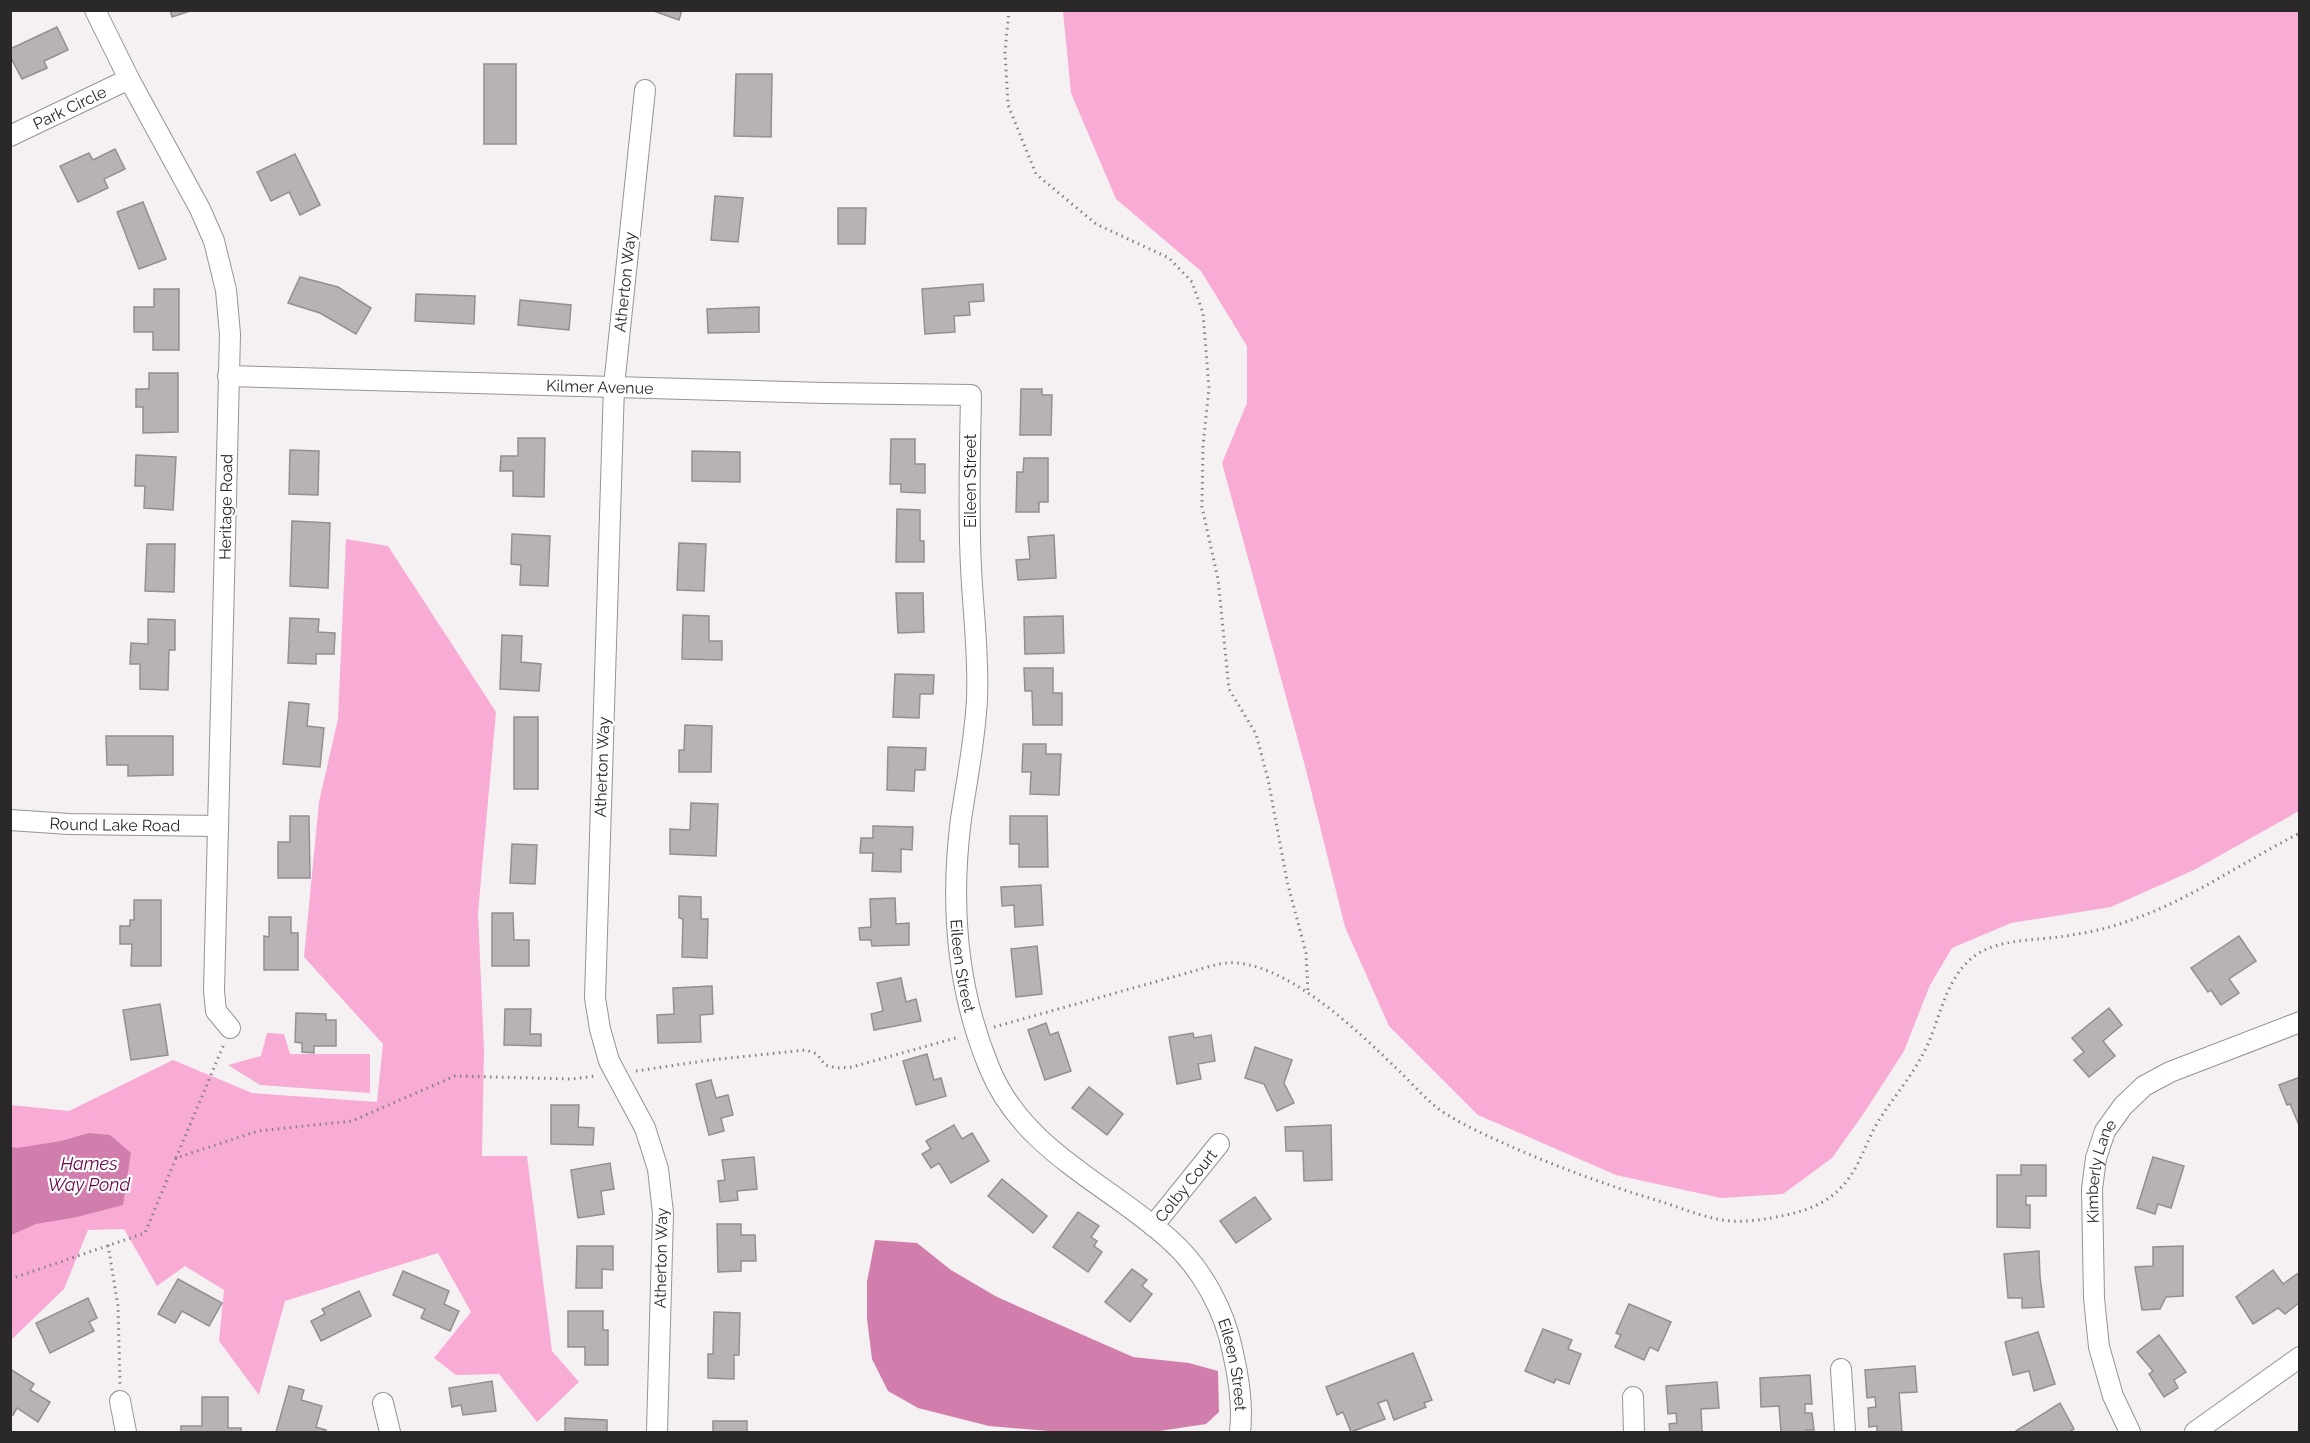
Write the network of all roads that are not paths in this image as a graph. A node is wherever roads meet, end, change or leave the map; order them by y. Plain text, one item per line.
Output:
1 (95, 10) edge
2 (129, 79) junction
3 (645, 90) dead end
4 (10, 136) edge
5 (228, 376) junction
6 (614, 386) junction
7 (971, 395) joint
8 (10, 820) edge
9 (218, 826) junction
10 (2300, 1022) edge
11 (230, 1028) road end
12 (1219, 1144) dead end
13 (1153, 1226) junction
14 (2300, 1357) edge
15 (1841, 1369) dead end
16 (1633, 1397) dead end
17 (120, 1401) road end
18 (383, 1403) dead end
19 (126, 1432) edge
20 (390, 1432) edge
21 (657, 1432) edge
22 (1240, 1432) edge
23 (1634, 1432) edge
24 (1845, 1432) edge
25 (2130, 1432) edge
26 (2195, 1432) edge

1 - 2 street, Heritage Road
2 - 4 street, Park Circle
2 - 5 street, Heritage Road
3 - 6 street, Atherton Way
5 - 6 street, Kilmer Avenue
5 - 9 street, Heritage Road
6 - 7 street, Kilmer Avenue
6 - 21 street, Atherton Way
7 - 13 street, Eileen Street
8 - 9 street, Round Lake Road
9 - 11 street, Heritage Road
10 - 25 street, Kimberly Lane
12 - 13 street, Colby Court
13 - 22 street, Eileen Street
14 - 26 street
15 - 24 street
16 - 23 street
17 - 19 street
18 - 20 street

